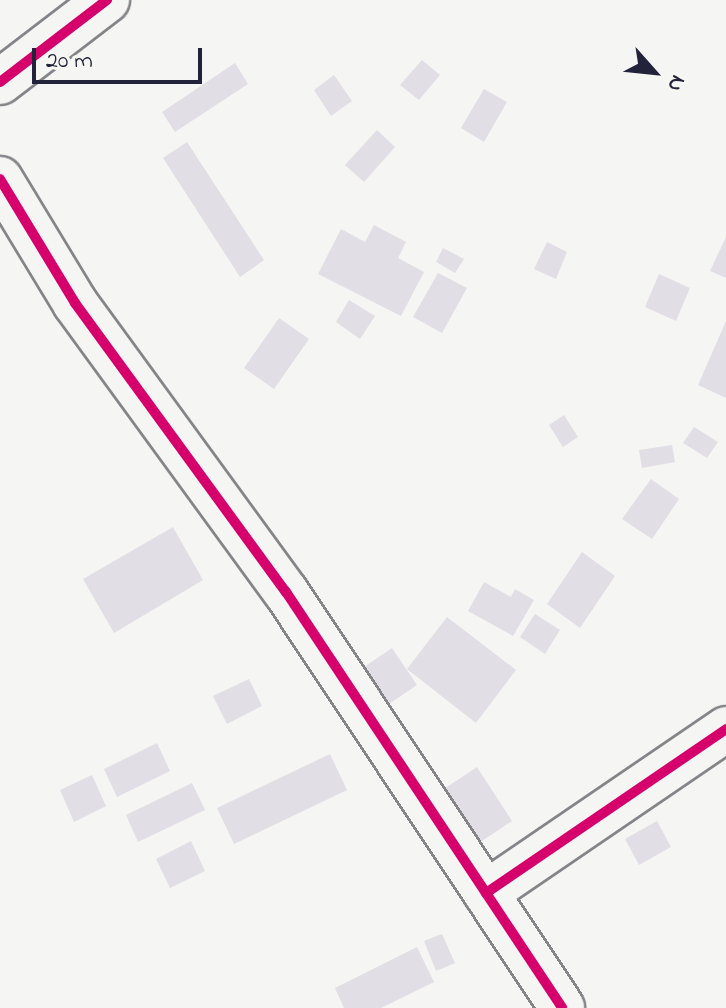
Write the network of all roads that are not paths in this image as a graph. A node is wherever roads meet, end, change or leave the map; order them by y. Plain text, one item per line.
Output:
1 (107, 0) edge
2 (65, 12) edge
3 (0, 82) edge
4 (0, 179) edge
5 (726, 729) edge
6 (486, 893) junction
7 (562, 1008) edge

1 - 2 street
2 - 3 street
4 - 6 street
5 - 6 street
6 - 7 street

